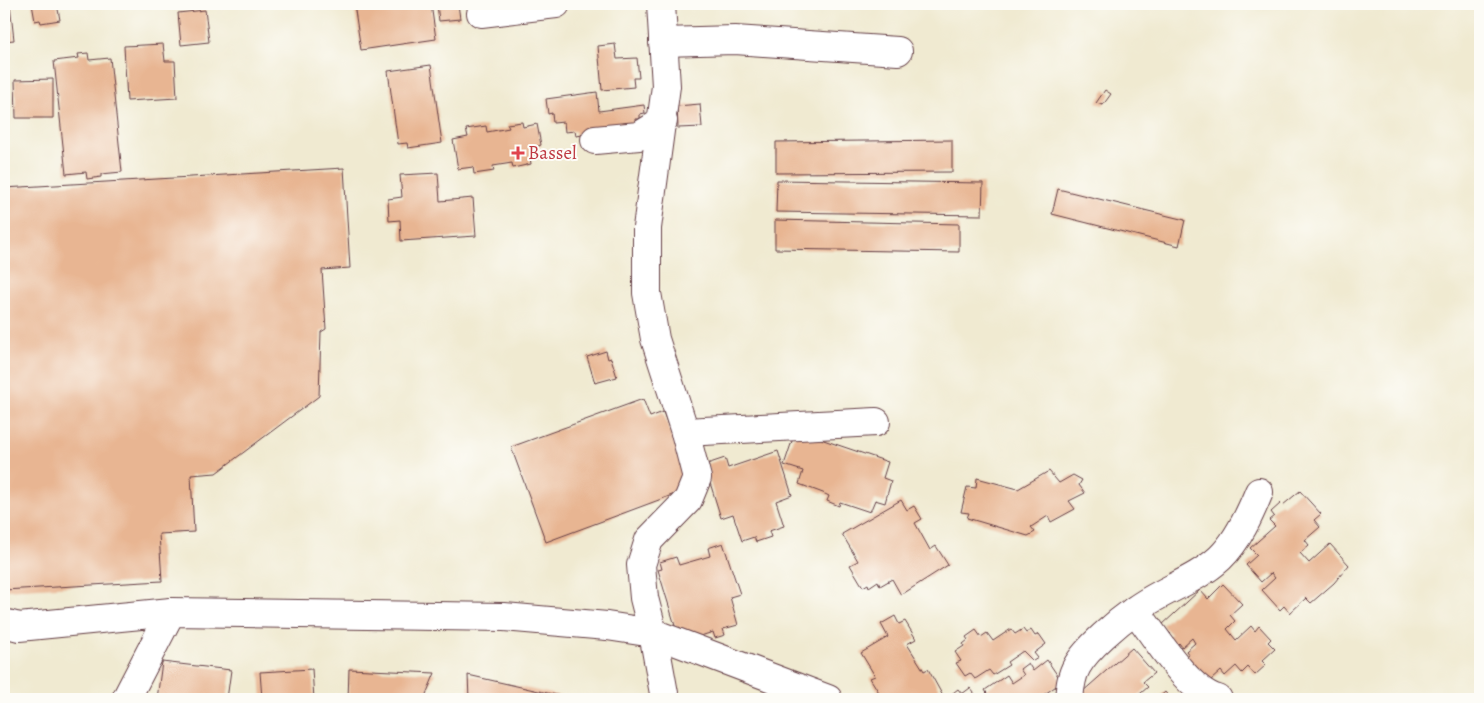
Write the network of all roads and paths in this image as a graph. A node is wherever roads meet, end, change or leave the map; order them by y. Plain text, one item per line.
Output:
1 (556, 4) edge
2 (661, 4) edge
3 (481, 12) dead end
4 (663, 42) junction
5 (898, 51) dead end
6 (663, 120) junction
7 (595, 140) dead end
8 (876, 422) dead end
9 (685, 432) junction
10 (1259, 492) dead end
11 (1135, 610) junction
12 (171, 612) junction
13 (4, 623) edge
14 (653, 633) junction
15 (126, 699) edge
16 (665, 699) edge
17 (828, 699) edge
18 (1069, 699) edge
19 (1218, 699) edge

1 - 3 street
2 - 4 street
4 - 5 street
4 - 6 street
6 - 7 street
6 - 9 street
8 - 9 street
9 - 14 street
10 - 11 street
11 - 18 street
11 - 19 street
12 - 13 street
12 - 14 street
12 - 15 street
14 - 16 street
14 - 17 street

